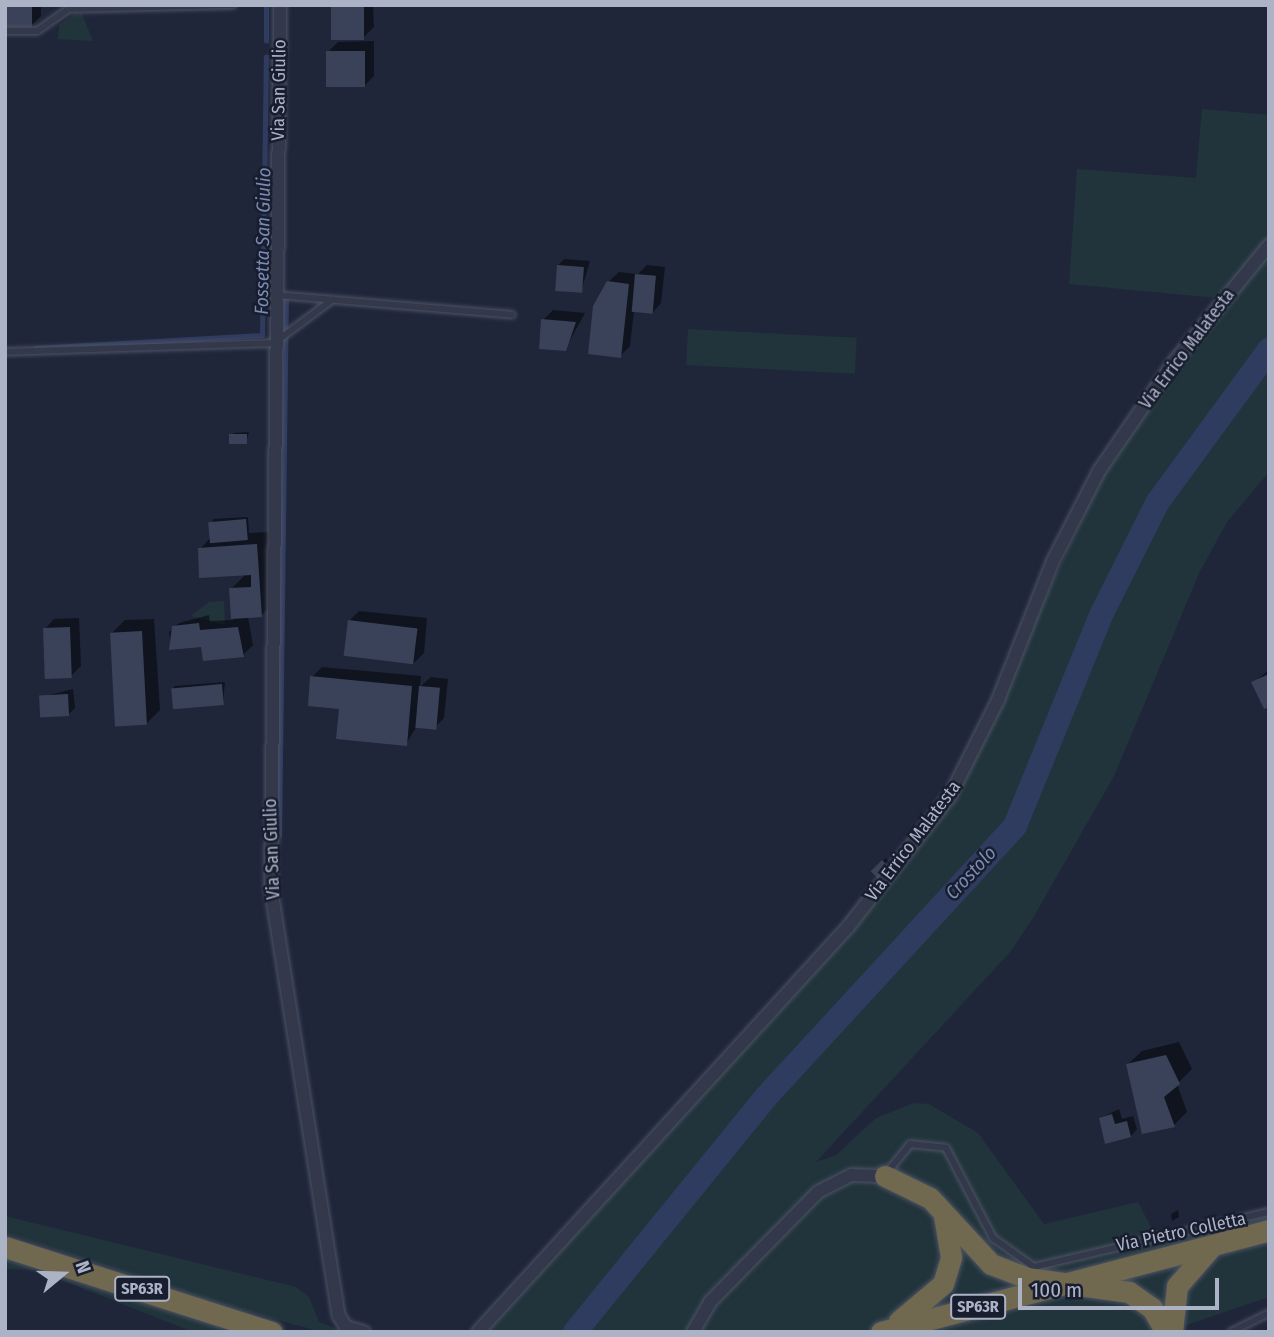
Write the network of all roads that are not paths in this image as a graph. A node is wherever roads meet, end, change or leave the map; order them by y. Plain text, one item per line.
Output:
1 (233, 5) edge
2 (280, 5) edge
3 (5, 31) edge
4 (1269, 245) edge
5 (276, 295) junction
6 (332, 300) junction
7 (512, 315) dead end
8 (274, 343) junction
9 (5, 352) edge
10 (885, 1176) junction
11 (943, 1210) junction
12 (1269, 1212) edge
13 (1269, 1230) edge
14 (1214, 1244) junction
15 (5, 1247) edge
16 (1072, 1283) junction
17 (1269, 1314) edge
18 (883, 1331) edge
19 (272, 1332) edge
20 (364, 1332) edge
21 (478, 1332) edge
22 (693, 1332) edge
23 (1166, 1332) edge
24 (1172, 1332) edge
25 (1231, 1332) edge

1 - 3 lane
2 - 5 street, Via San Giulio
4 - 21 street, Via Errico Malatesta
5 - 6 lane
5 - 8 street, Via San Giulio
6 - 7 lane
6 - 8 lane
8 - 9 lane
8 - 20 street, Via San Giulio
10 - 11 highway
10 - 12 lane, Via Pietro Colletta
10 - 22 street
11 - 16 highway
11 - 18 highway
13 - 14 highway, SP63R
14 - 16 highway, SP63R
14 - 24 highway
15 - 19 highway, SP63R
16 - 18 highway, SP63R
16 - 23 highway
17 - 25 lane

